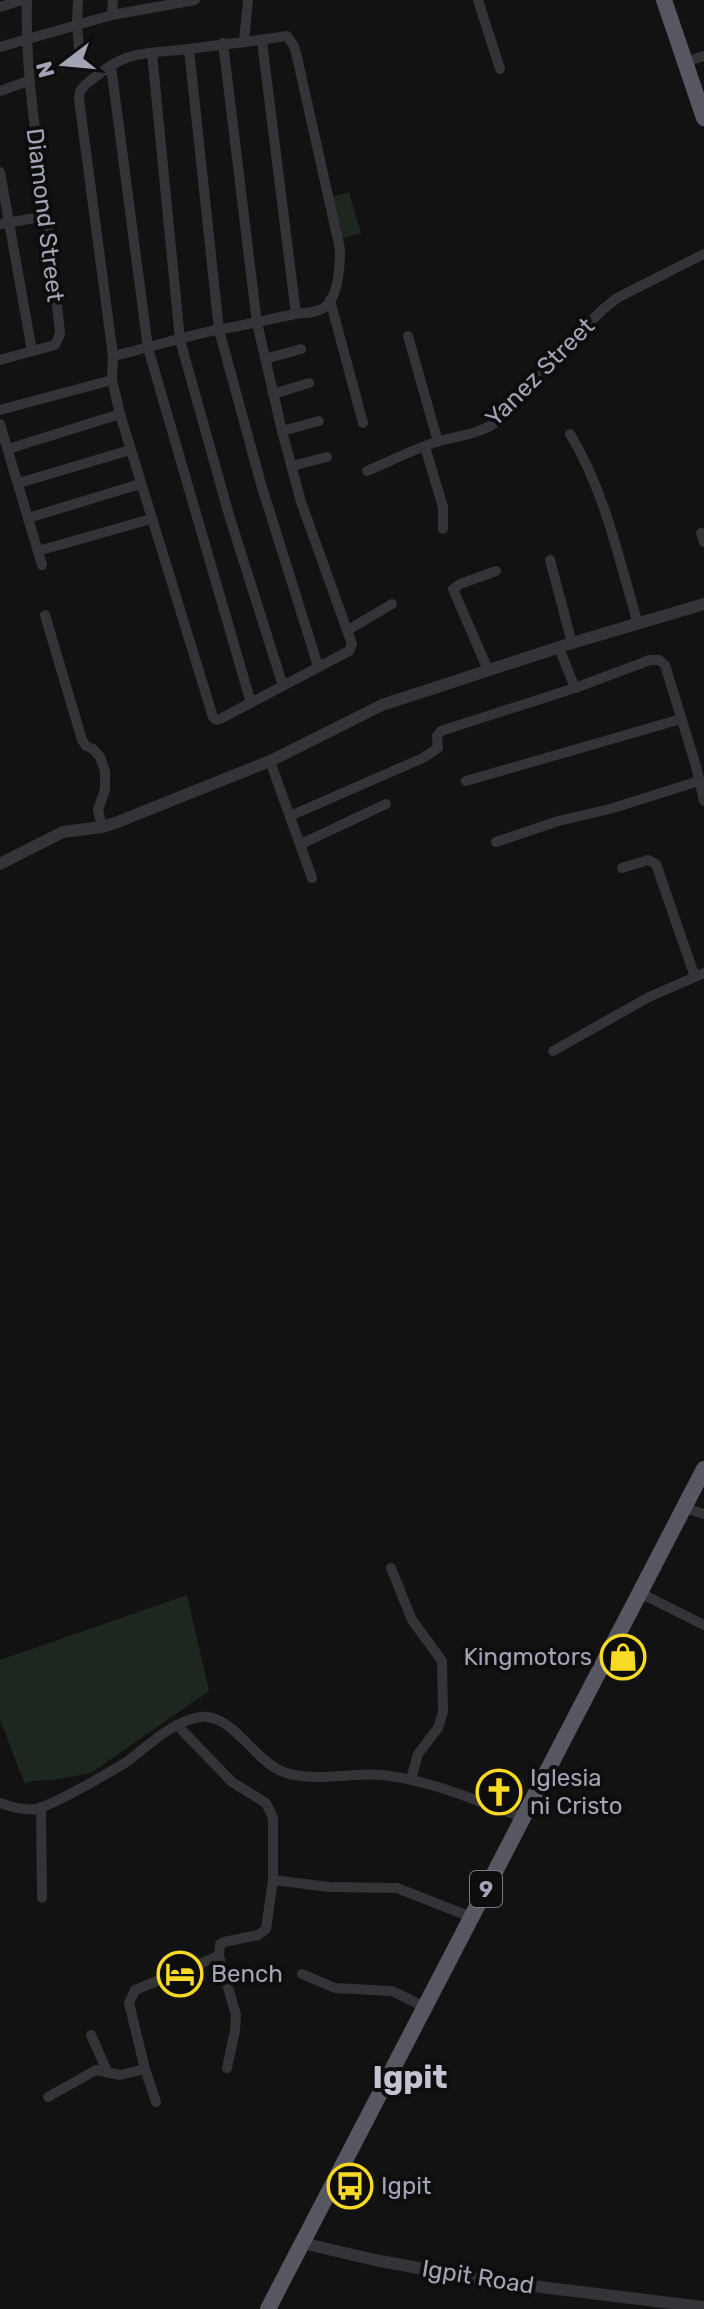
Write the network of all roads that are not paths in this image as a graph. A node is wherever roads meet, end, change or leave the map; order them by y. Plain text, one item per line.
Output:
1 (25, 0) edge
2 (78, 0) edge
3 (113, 0) edge
4 (195, 0) edge
5 (248, 0) edge
6 (478, 0) edge
7 (664, 0) edge
8 (152, 4) edge
9 (0, 7) edge
10 (112, 15) junction
11 (77, 24) junction
12 (26, 38) junction
13 (244, 41) junction
14 (262, 41) junction
15 (223, 43) junction
16 (0, 47) edge
17 (79, 48) dead end
18 (189, 49) junction
19 (152, 53) junction
20 (704, 56) edge
21 (685, 62) junction
22 (111, 66) junction
23 (500, 69) dead end
24 (28, 81) junction
25 (0, 91) edge
26 (701, 97) edge
27 (704, 118) edge
28 (0, 172) edge
29 (47, 216) junction
30 (5, 223) edge
31 (704, 254) edge
32 (330, 300) junction
33 (296, 314) junction
34 (257, 323) junction
35 (219, 330) junction
36 (408, 336) dead end
37 (180, 340) junction
38 (148, 348) junction
39 (301, 349) dead end
40 (32, 351) junction
41 (113, 356) junction
42 (265, 359) junction
43 (0, 360) edge
44 (112, 380) junction
45 (309, 383) dead end
46 (273, 394) junction
47 (0, 410) edge
48 (120, 414) junction
49 (319, 421) dead end
50 (363, 423) dead end
51 (0, 424) edge
52 (282, 431) junction
53 (570, 434) dead end
54 (438, 442) junction
55 (425, 447) junction
56 (8, 449) junction
57 (130, 450) junction
58 (327, 457) dead end
59 (292, 466) junction
60 (367, 471) dead end
61 (19, 483) junction
62 (140, 484) junction
63 (28, 518) junction
64 (151, 519) junction
65 (443, 529) dead end
66 (38, 551) junction
67 (550, 560) dead end
68 (42, 565) dead end
69 (496, 571) dead end
70 (392, 604) dead end
71 (704, 604) edge
72 (45, 615) dead end
73 (638, 624) junction
74 (348, 630) junction
75 (566, 645) junction
76 (318, 666) junction
77 (488, 670) junction
78 (283, 686) junction
79 (575, 688) junction
80 (251, 703) junction
81 (681, 719) junction
82 (270, 761) junction
83 (466, 781) dead end
84 (699, 781) junction
85 (704, 801) edge
86 (386, 804) dead end
87 (290, 816) junction
88 (102, 827) junction
89 (496, 842) dead end
90 (301, 844) junction
91 (0, 864) edge
92 (622, 868) dead end
93 (312, 878) dead end
94 (700, 975) edge
95 (553, 1051) dead end
96 (704, 1469) edge
97 (685, 1508) junction
98 (704, 1514) edge
99 (391, 1568) dead end
100 (640, 1593) junction
101 (704, 1625) edge
102 (177, 1725) junction
103 (411, 1779) junction
104 (0, 1803) edge
105 (41, 1807) junction
106 (522, 1817) junction
107 (273, 1880) junction
108 (42, 1898) dead end
109 (471, 1917) junction
110 (219, 1956) junction
111 (302, 1974) dead end
112 (425, 2007) junction
113 (91, 2035) dead end
114 (227, 2068) dead end
115 (145, 2069) junction
116 (107, 2071) junction
117 (48, 2097) dead end
118 (156, 2102) dead end
119 (302, 2243) junction
120 (704, 2307) edge
121 (268, 2309) edge

1 - 9 street
1 - 12 street, Diamond Street
2 - 11 street
3 - 10 street
4 - 8 street
5 - 13 street
6 - 23 street
7 - 21 highway
8 - 10 street
10 - 11 street
11 - 12 street
11 - 17 street
12 - 16 street
12 - 24 street, Diamond Street
13 - 14 street
13 - 15 street
14 - 32 street
14 - 33 street
15 - 18 street
15 - 34 street
18 - 19 street
18 - 35 street
19 - 22 street
19 - 37 street
20 - 21 street
21 - 26 highway
22 - 38 street
22 - 41 street
24 - 25 street
24 - 29 street, Diamond Street
26 - 27 highway
28 - 30 street
29 - 30 street
29 - 40 street, Diamond Street
30 - 40 street
31 - 54 street, Yanez Street
32 - 33 street
32 - 50 street
33 - 34 street
34 - 35 street
34 - 42 street
35 - 37 street
35 - 76 street
36 - 54 street
37 - 38 street
37 - 78 street
38 - 41 street
38 - 80 street
39 - 42 street
40 - 43 street
41 - 44 street
42 - 46 street
44 - 47 street
44 - 48 street
45 - 46 street
46 - 52 street
48 - 56 street
48 - 57 street
49 - 52 street
51 - 56 street
52 - 59 street
53 - 73 street
54 - 55 street, Yanez Street
55 - 60 street, Yanez Street
55 - 65 street
56 - 61 street
57 - 61 street
57 - 62 street
58 - 59 street
59 - 74 street
61 - 63 street
62 - 63 street
62 - 64 street
63 - 66 street
64 - 66 street
64 - 80 street
66 - 68 street
67 - 75 street
69 - 77 street
70 - 74 street
71 - 73 street
72 - 88 street
73 - 75 street
74 - 76 street
75 - 77 street
75 - 79 street
76 - 78 street
77 - 82 street
78 - 80 street
79 - 81 street
79 - 87 street
81 - 83 street
81 - 84 street
82 - 87 street
82 - 88 street
84 - 85 street
84 - 89 street
86 - 90 street
87 - 90 street
88 - 91 street
90 - 93 street
92 - 94 street
94 - 95 street
96 - 97 highway, 9
97 - 98 street
97 - 100 highway, 9
99 - 103 street
100 - 101 street
100 - 106 highway, 9
102 - 103 street
102 - 105 street
102 - 107 street
103 - 106 street
104 - 105 street
105 - 108 street
106 - 109 highway, 9
107 - 109 street
107 - 110 street
109 - 112 highway, 9
110 - 114 street
110 - 115 street
111 - 112 street
112 - 119 highway, 9
113 - 116 street
115 - 116 street
115 - 118 street
116 - 117 street
119 - 120 street, Igpit Road
119 - 121 highway, 9

